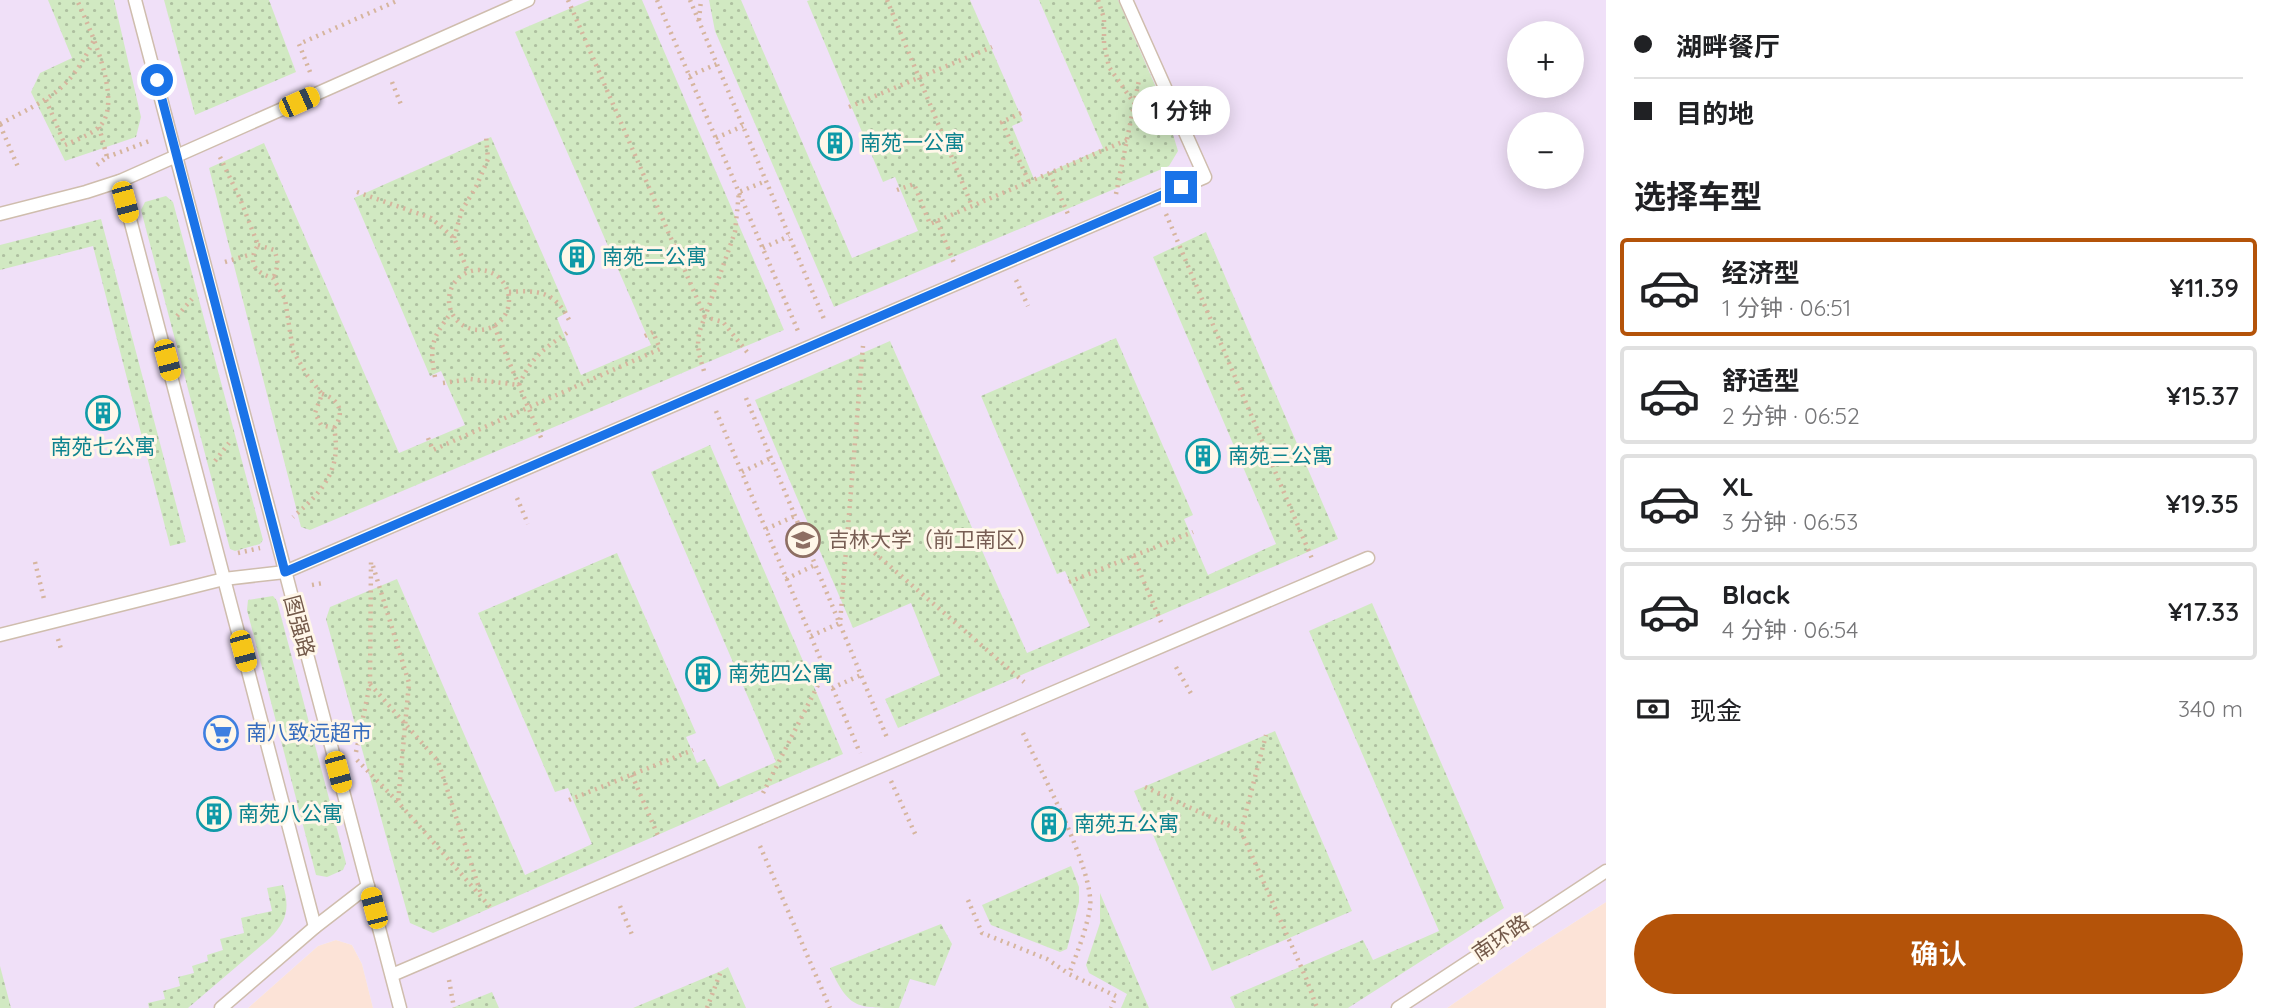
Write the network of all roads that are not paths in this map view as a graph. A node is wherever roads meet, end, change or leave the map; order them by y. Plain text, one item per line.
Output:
1 (135, 0) edge
2 (528, 0) edge
3 (1126, 0) edge
4 (177, 156) junction
5 (120, 181) junction
6 (0, 214) edge
7 (1368, 558) dead end
8 (285, 572) junction
9 (224, 579) junction
10 (0, 635) edge
11 (1606, 871) edge
12 (368, 886) junction
13 (315, 927) junction
14 (392, 975) junction
15 (221, 1008) edge
16 (400, 1008) edge
17 (1398, 1008) edge

1 - 4 lane, 图强路
2 - 4 lane
3 - 8 lane
4 - 5 lane
4 - 8 lane, 图强路
5 - 6 lane
5 - 9 lane
7 - 14 lane
8 - 9 lane
8 - 12 lane, 图强路
9 - 10 lane
9 - 13 lane
11 - 17 lane, 南环路
12 - 13 lane
12 - 14 lane
13 - 15 lane
14 - 16 lane

